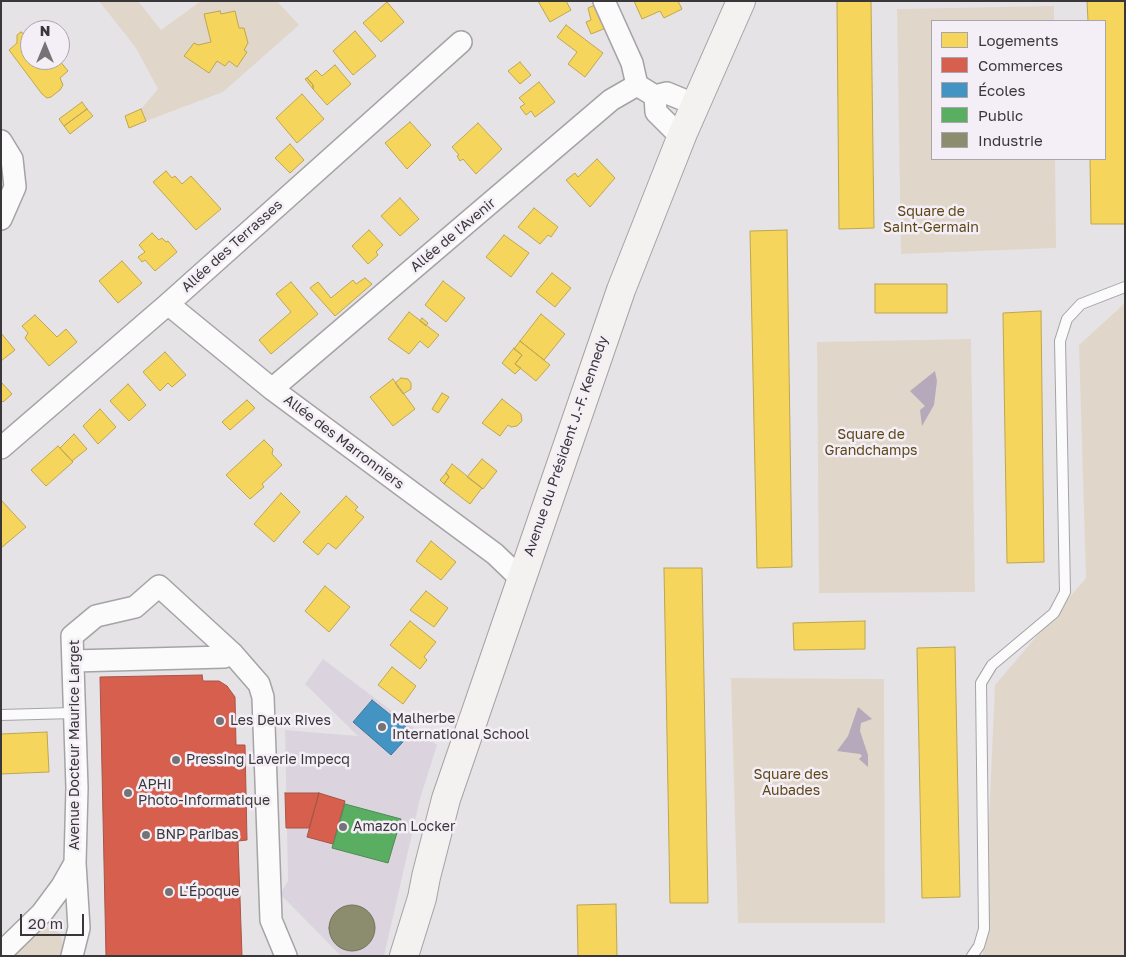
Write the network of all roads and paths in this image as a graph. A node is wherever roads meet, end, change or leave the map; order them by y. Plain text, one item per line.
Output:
1 (604, 1) edge
2 (741, 1) edge
3 (461, 42) dead end
4 (638, 85) junction
5 (655, 96) junction
6 (696, 105) junction
7 (683, 132) junction
8 (1, 141) edge
9 (1, 219) edge
10 (1125, 287) edge
11 (168, 304) junction
12 (272, 389) junction
13 (1, 448) edge
14 (521, 579) junction
15 (232, 652) junction
16 (73, 661) junction
17 (73, 713) junction
18 (1, 715) edge
19 (75, 863) junction
20 (421, 902) junction
21 (42, 913) junction
22 (79, 928) junction
23 (1, 953) edge
24 (72, 956) edge
25 (286, 956) edge
26 (404, 956) edge
27 (416, 956) edge
28 (972, 956) edge

1 - 4 street
2 - 6 main road, Avenue du Président J.-F. Kennedy
3 - 11 street, Allée des Terrasses
4 - 5 street
4 - 12 street, Allée de l'Avenir
5 - 6 street
5 - 7 street
6 - 7 main road, Avenue du Président J.-F. Kennedy
7 - 14 main road, Avenue du Président J.-F. Kennedy
8 - 9 street
10 - 28 lane
11 - 12 street, Allée des Marronniers
11 - 13 street, Allée des Terrasses
12 - 14 street, Allée des Marronniers
14 - 20 main road, Avenue du Président J.-F. Kennedy
15 - 16 street
15 - 16 street, Avenue Docteur Maurice Larget
15 - 25 street
16 - 17 street, Avenue Docteur Maurice Larget
17 - 18 lane
17 - 19 street, Avenue Docteur Maurice Larget
19 - 21 street
19 - 22 street, Avenue Docteur Maurice Larget
20 - 26 main road, Avenue du Président J.-F. Kennedy
20 - 27 main road, Avenue du Président J.-F. Kennedy
21 - 22 street
21 - 23 street
22 - 24 street, Avenue Docteur Maurice Larget

